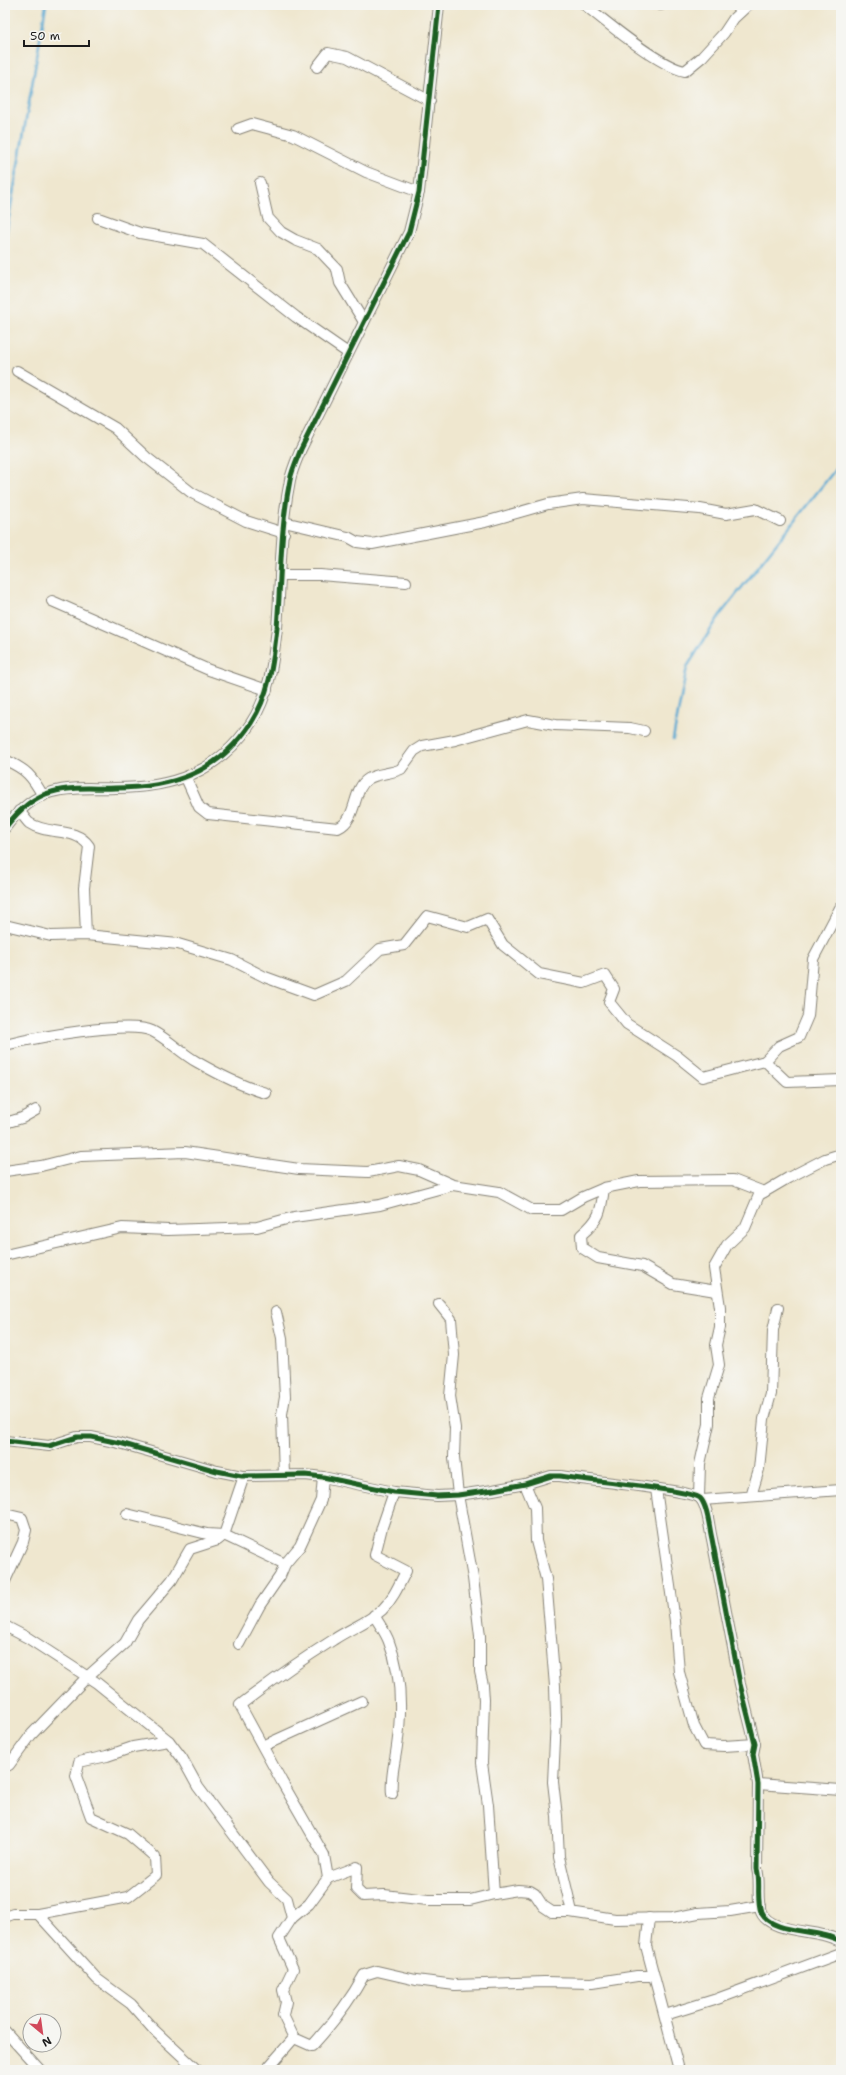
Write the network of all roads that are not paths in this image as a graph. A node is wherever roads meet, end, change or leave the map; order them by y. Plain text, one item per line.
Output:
1 (439, 5) edge
2 (585, 5) edge
3 (748, 5) edge
4 (317, 67) dead end
5 (430, 101) junction
6 (238, 129) dead end
7 (260, 183) dead end
8 (419, 192) junction
9 (98, 218) dead end
10 (364, 322) junction
11 (348, 353) junction
12 (17, 371) dead end
13 (780, 522) dead end
14 (284, 527) junction
15 (280, 575) junction
16 (406, 582) dead end
17 (52, 601) dead end
18 (268, 690) junction
19 (644, 731) dead end
20 (5, 760) edge
21 (186, 778) junction
22 (43, 796) junction
23 (19, 811) junction
24 (5, 828) edge
25 (841, 906) edge
26 (5, 925) edge
27 (86, 936) junction
28 (5, 1045) edge
29 (765, 1061) junction
30 (841, 1080) edge
31 (266, 1093) dead end
32 (36, 1110) dead end
33 (5, 1123) edge
34 (841, 1154) edge
35 (5, 1172) edge
36 (453, 1185) junction
37 (604, 1188) junction
38 (764, 1192) junction
39 (5, 1255) edge
40 (716, 1291) junction
41 (439, 1304) dead end
42 (778, 1308) dead end
43 (276, 1312) dead end
44 (5, 1442) edge
45 (284, 1475) junction
46 (244, 1476) junction
47 (323, 1477) junction
48 (525, 1484) junction
49 (656, 1489) junction
50 (841, 1490) edge
51 (394, 1492) junction
52 (458, 1495) junction
53 (751, 1496) junction
54 (700, 1499) junction
55 (5, 1514) edge
56 (128, 1514) dead end
57 (224, 1535) junction
58 (285, 1564) junction
59 (5, 1581) edge
60 (374, 1615) junction
61 (5, 1626) edge
62 (239, 1644) dead end
63 (87, 1677) junction
64 (362, 1700) dead end
65 (169, 1742) junction
66 (755, 1744) junction
67 (263, 1746) junction
68 (5, 1768) edge
69 (758, 1784) junction
70 (841, 1790) edge
71 (392, 1794) dead end
72 (328, 1878) junction
73 (494, 1894) junction
74 (760, 1906) junction
75 (572, 1912) junction
76 (38, 1914) junction
77 (5, 1917) edge
78 (292, 1918) junction
79 (649, 1918) junction
80 (841, 1941) edge
81 (841, 1953) edge
82 (653, 1976) junction
83 (665, 2015) junction
84 (5, 2031) edge
85 (294, 2038) junction
86 (40, 2070) edge
87 (198, 2070) edge
88 (266, 2070) edge
89 (679, 2070) edge

1 - 5 street
2 - 3 street
4 - 5 street
5 - 8 street
6 - 8 street
7 - 10 street
8 - 10 street
9 - 11 street
10 - 11 street
11 - 14 street
12 - 14 street
13 - 14 street
14 - 15 street
15 - 16 street
15 - 18 street
17 - 18 street
18 - 21 street
19 - 21 street
20 - 22 street
21 - 22 street
22 - 23 street
23 - 24 street
23 - 27 street
25 - 29 street
26 - 27 street
27 - 29 street
28 - 31 street
29 - 30 street
32 - 33 street
34 - 38 street
35 - 36 street
36 - 37 street
36 - 39 street
37 - 38 street
37 - 40 street
38 - 40 street
40 - 54 street
41 - 52 street
42 - 53 street
43 - 45 street
44 - 46 street
45 - 46 street
45 - 47 street
46 - 57 street
47 - 51 street
47 - 58 street
48 - 49 street
48 - 52 street
48 - 75 street
49 - 54 street
49 - 66 street
50 - 53 street
51 - 52 street
51 - 60 street
52 - 73 street
53 - 54 street
54 - 66 street
55 - 59 street
56 - 57 street
57 - 58 street
57 - 63 street
58 - 62 street
60 - 67 street
60 - 71 street
61 - 63 street
63 - 65 street
63 - 68 street
64 - 67 street
65 - 76 street
65 - 78 street
66 - 69 street
67 - 72 street
69 - 70 street
69 - 74 street
72 - 73 street
72 - 78 street
73 - 75 street
74 - 79 street
74 - 80 street
75 - 79 street
76 - 77 street
76 - 87 street
78 - 85 street
79 - 82 street
81 - 83 street
82 - 83 street
82 - 85 street
83 - 89 street
84 - 86 street
85 - 88 street

